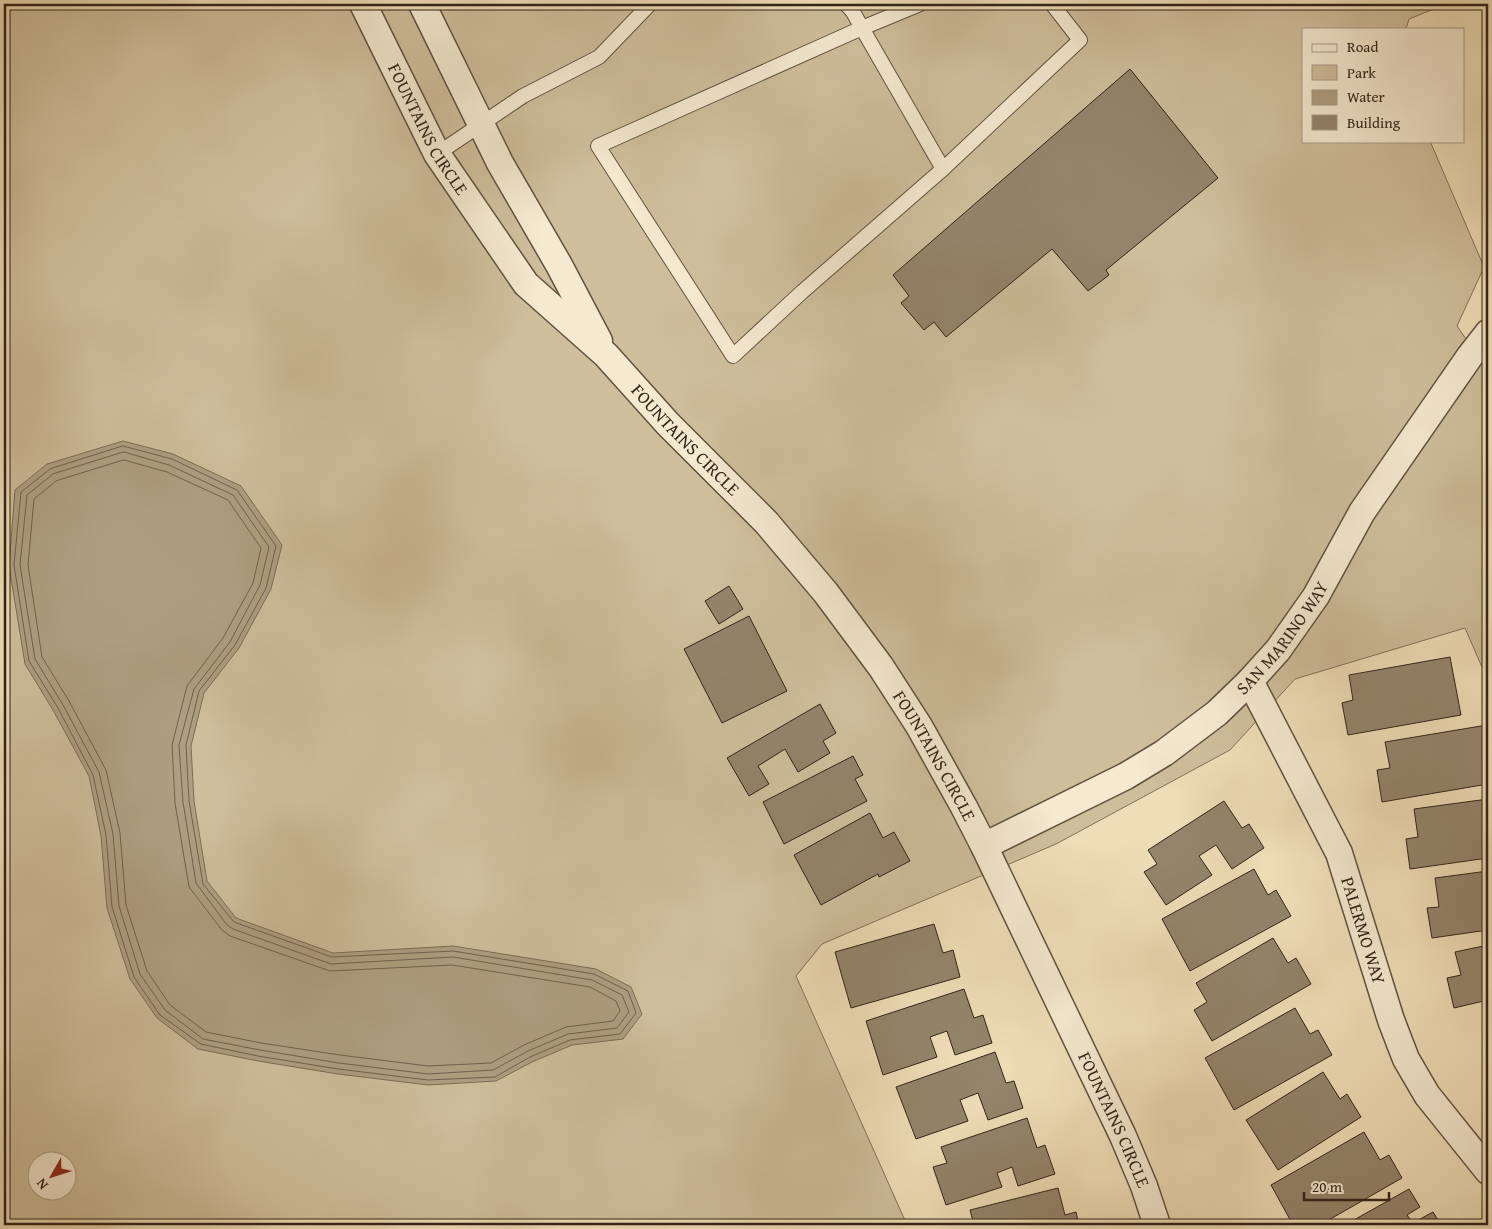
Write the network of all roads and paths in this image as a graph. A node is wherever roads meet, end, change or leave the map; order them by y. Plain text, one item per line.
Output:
1 (363, 4) edge
2 (422, 4) edge
3 (650, 4) edge
4 (846, 4) edge
5 (920, 4) edge
6 (1052, 4) edge
7 (862, 28) junction
8 (481, 125) junction
9 (437, 154) junction
10 (943, 169) junction
11 (1488, 333) edge
12 (606, 355) junction
13 (1250, 681) junction
14 (984, 846) junction
15 (1488, 1171) edge
16 (1157, 1225) edge

1 - 9 street, FOUNTAINS CIRCLE
2 - 8 street, FOUNTAINS CIRCLE
3 - 8 lane
4 - 7 lane
5 - 7 lane
6 - 10 lane
7 - 10 lane
7 - 10 lane
8 - 9 lane
8 - 12 street, FOUNTAINS CIRCLE
9 - 12 street, FOUNTAINS CIRCLE
11 - 13 street, SAN MARINO WAY
12 - 14 street, FOUNTAINS CIRCLE
13 - 14 street, SAN MARINO WAY
13 - 15 street, PALERMO WAY
14 - 16 street, FOUNTAINS CIRCLE

